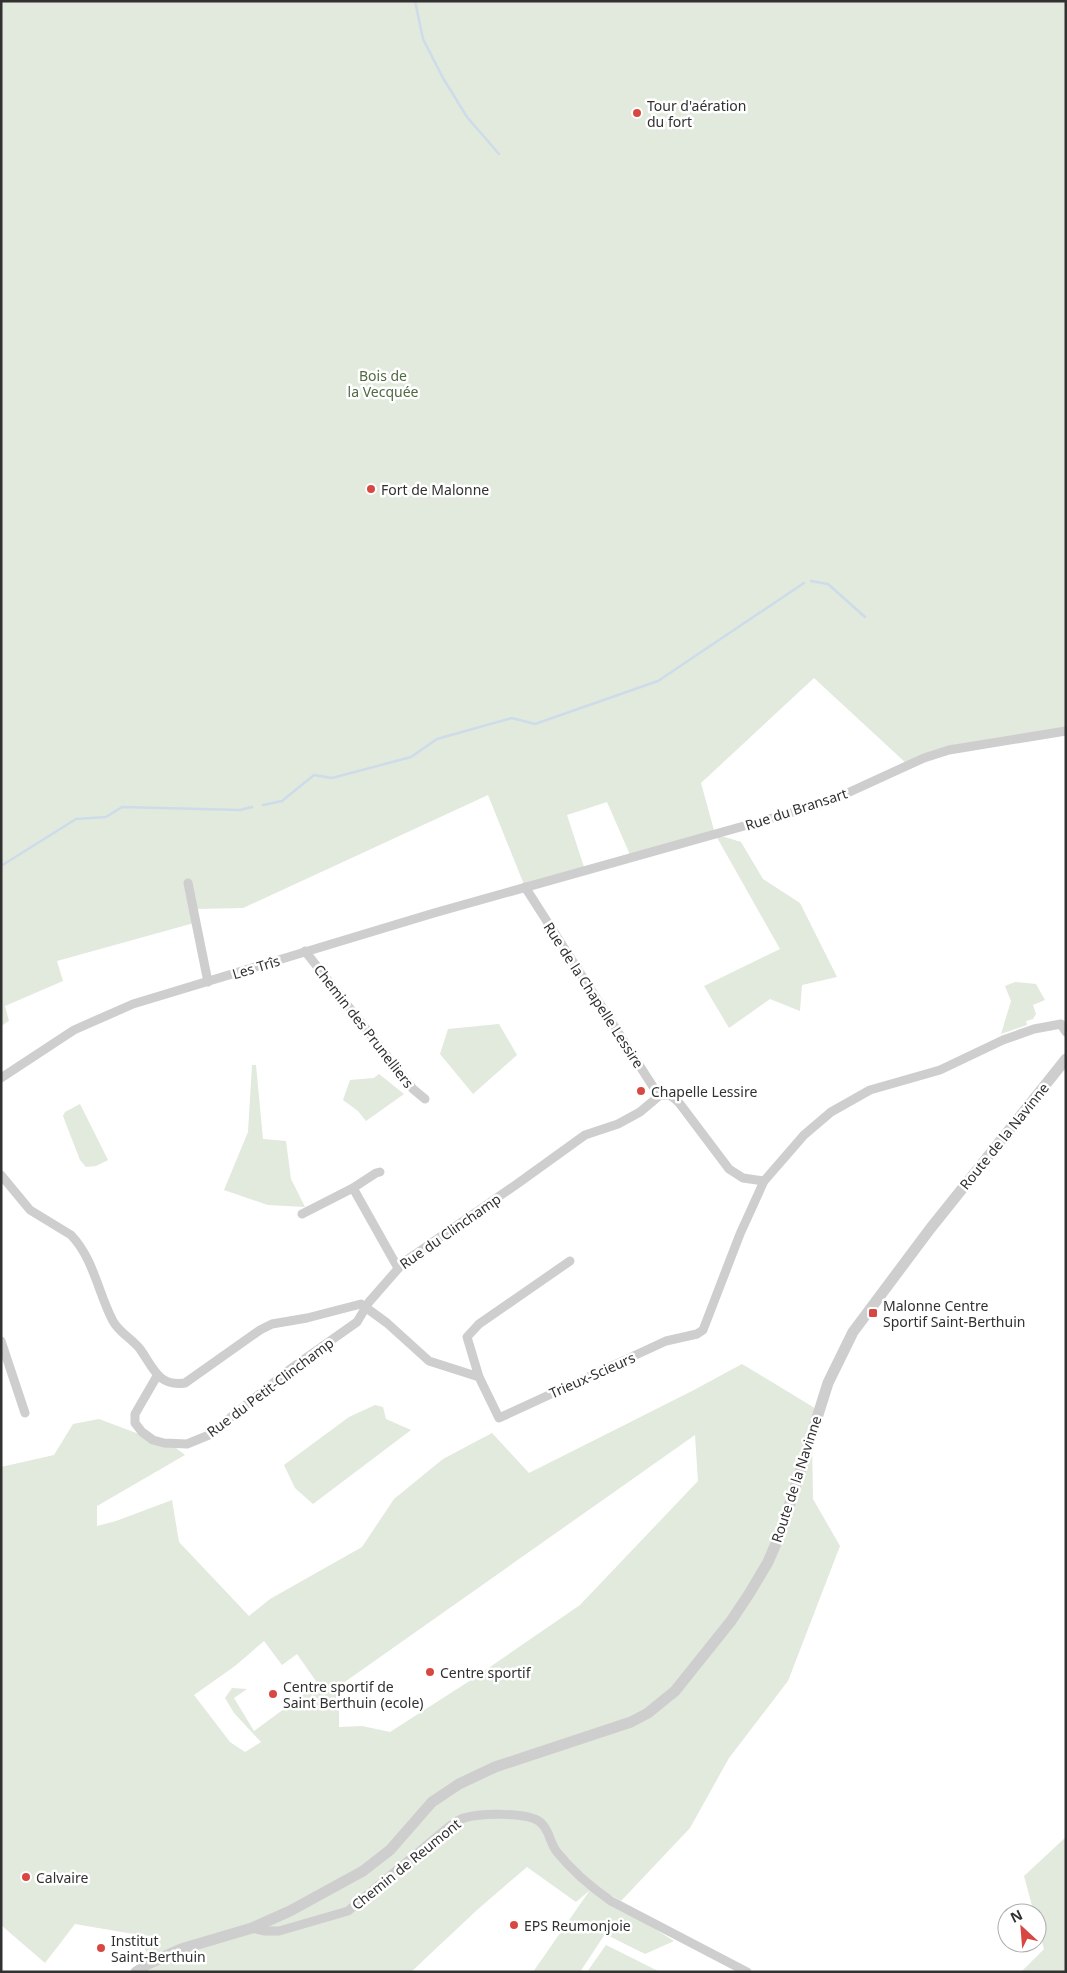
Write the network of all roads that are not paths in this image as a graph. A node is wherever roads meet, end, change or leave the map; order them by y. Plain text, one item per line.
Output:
1 (1066, 731) edge
2 (188, 883) dead end
3 (525, 888) junction
4 (305, 951) junction
5 (208, 982) junction
6 (1064, 1026) edge
7 (1066, 1059) edge
8 (1, 1078) edge
9 (659, 1096) junction
10 (426, 1099) dead end
11 (380, 1172) dead end
12 (2, 1177) edge
13 (764, 1181) junction
14 (353, 1188) junction
15 (302, 1214) dead end
16 (570, 1261) dead end
17 (398, 1268) junction
18 (366, 1309) junction
19 (1, 1341) edge
20 (157, 1376) junction
21 (479, 1377) junction
22 (25, 1413) dead end
23 (252, 1928) junction
24 (136, 1972) edge
25 (747, 1972) edge

1 - 3 street, Rue du Bransart
2 - 5 street
3 - 4 street, Les Trîs
3 - 9 street, Rue de la Chapelle Lessire
4 - 5 street, Les Trîs
4 - 10 street, Chemin des Prunelliers
5 - 8 street, Les Trîs
6 - 13 street
7 - 23 street, Route de la Navinne
9 - 13 street
9 - 17 street, Rue du Clinchamp
11 - 14 street
12 - 20 street
13 - 21 street, Trieux-Scieurs
14 - 15 street
14 - 17 street
16 - 21 street
17 - 18 street, Rue du Clinchamp
18 - 20 street
18 - 20 street, Rue du Petit-Clinchamp
18 - 21 street
19 - 22 street
23 - 24 street, Route de la Navinne
23 - 25 street, Chemin de Reumont

